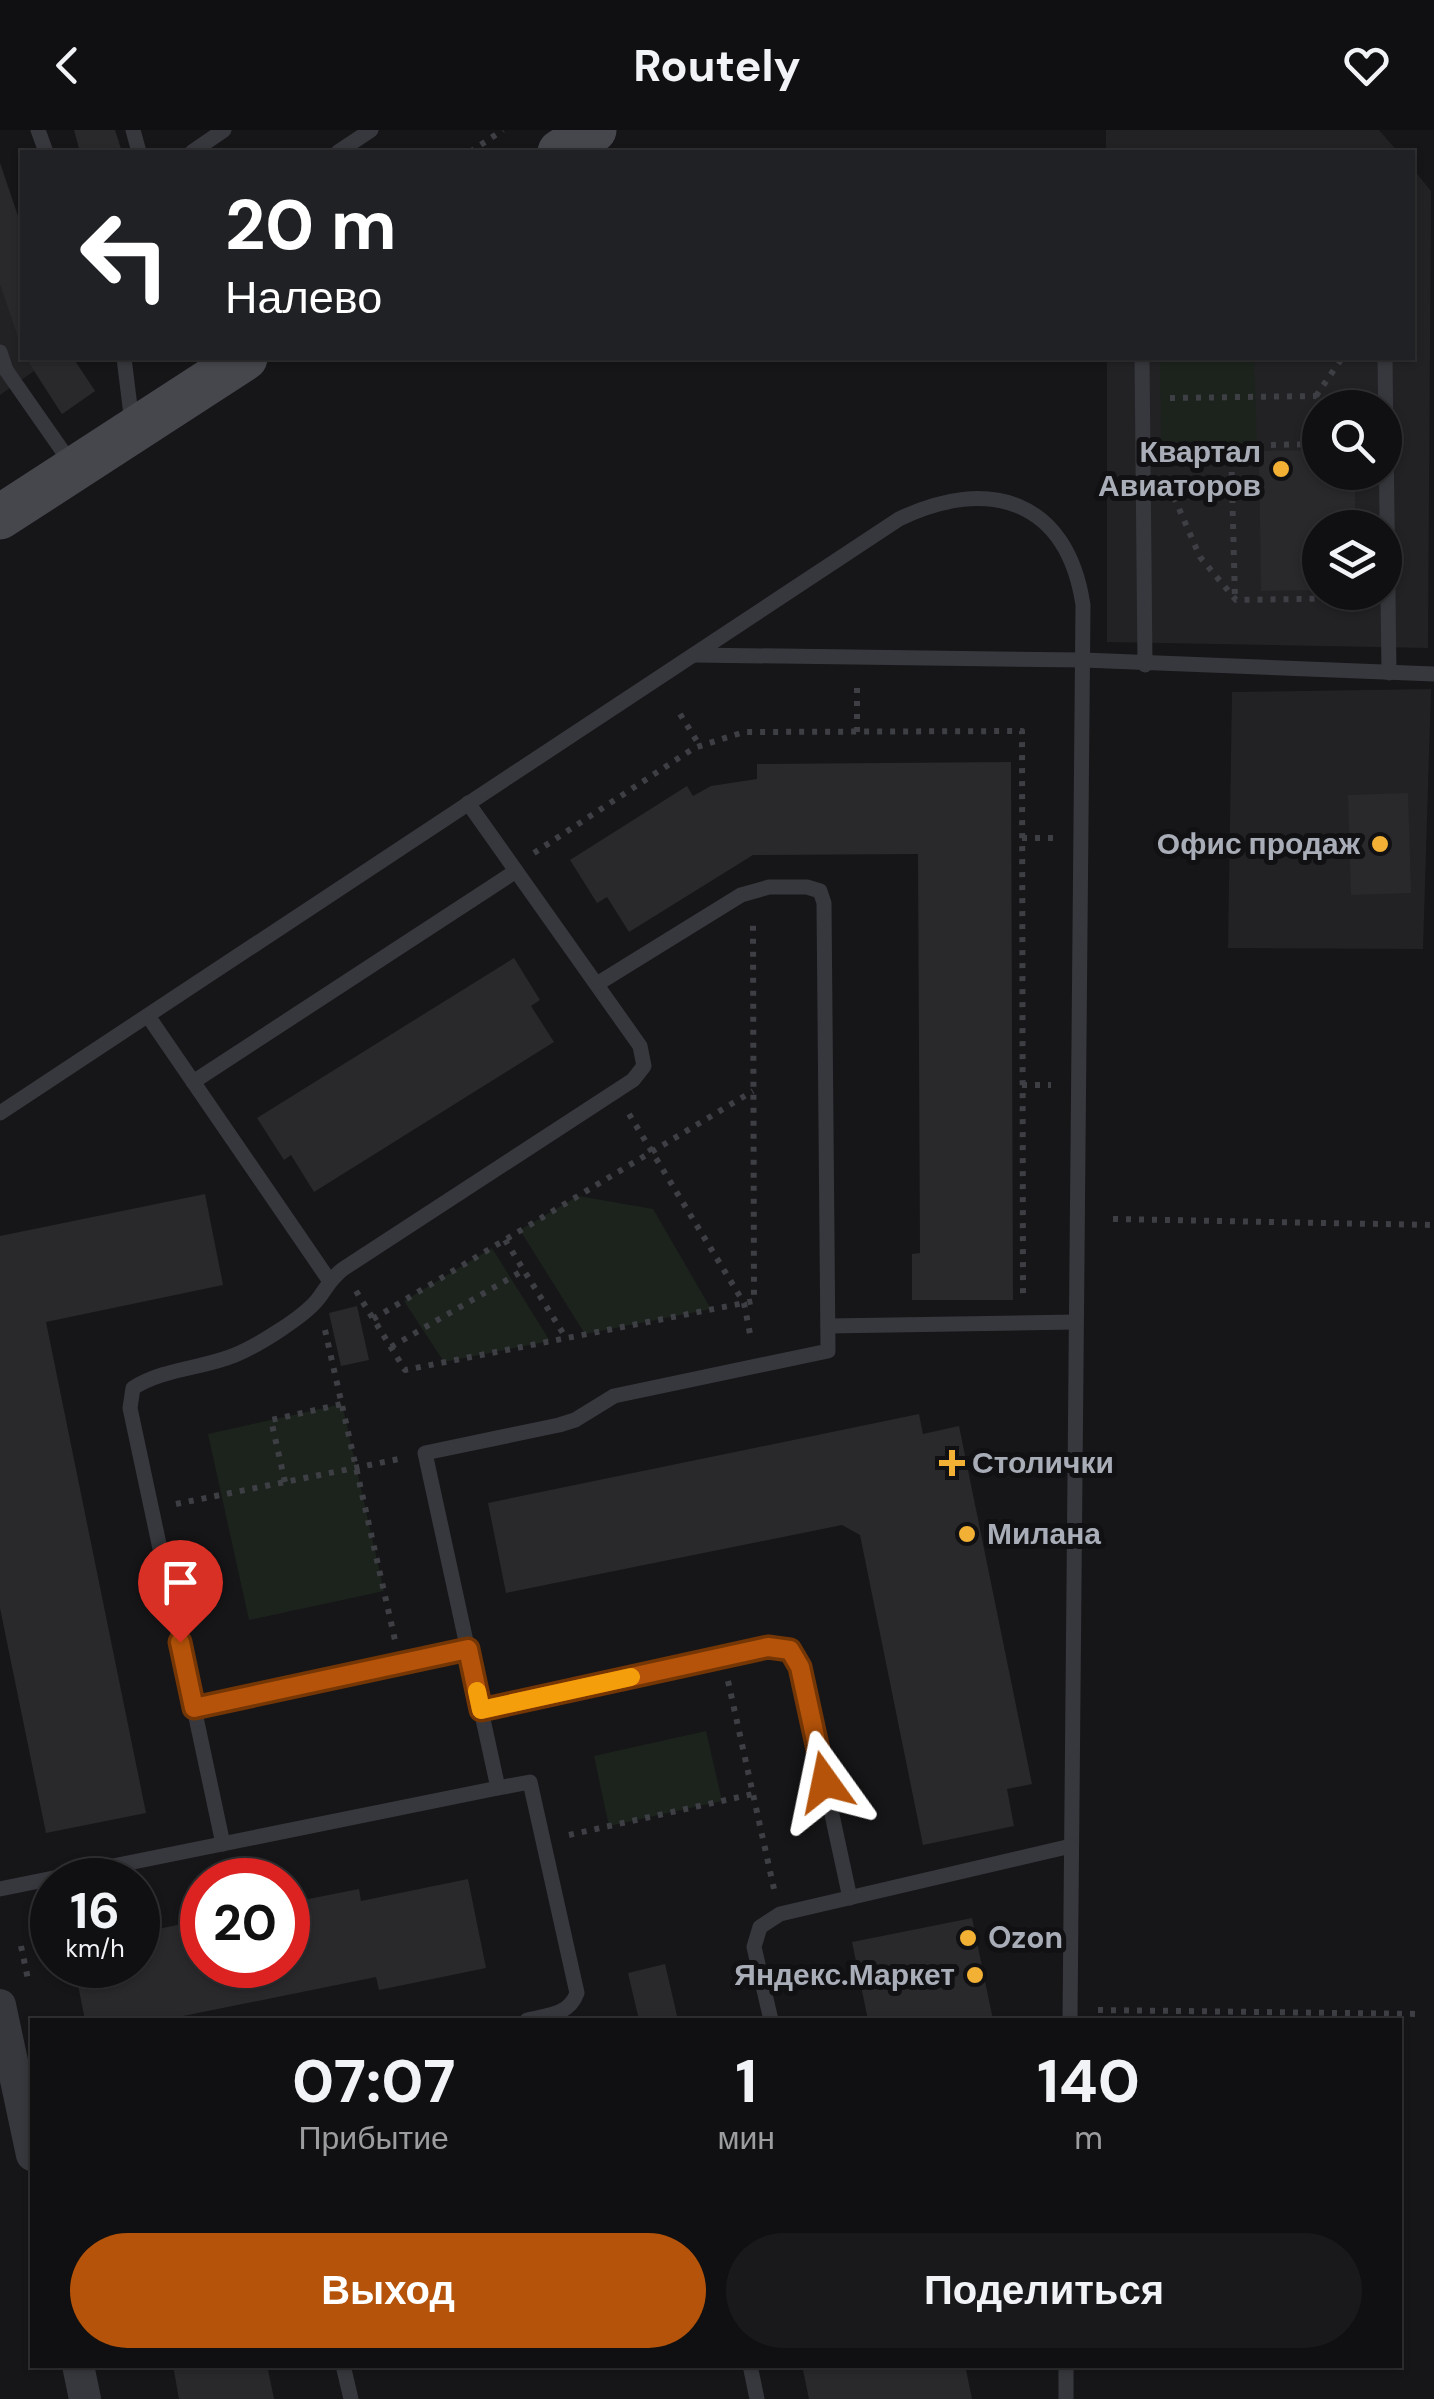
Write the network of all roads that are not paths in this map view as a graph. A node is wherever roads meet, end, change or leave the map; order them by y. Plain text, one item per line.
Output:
1 (224, 130) edge
2 (371, 130) edge
3 (594, 130) edge
4 (195, 150) edge
5 (341, 150) edge
6 (563, 150) edge
7 (0, 352) edge
8 (124, 360) edge
9 (243, 360) edge
10 (1142, 360) edge
11 (1385, 360) edge
12 (3, 372) edge
13 (133, 431) junction
14 (75, 468) junction
15 (0, 517) edge
16 (694, 654) junction
17 (1083, 660) junction
18 (1145, 665) junction
19 (1390, 673) junction
20 (1434, 674) edge
21 (468, 804) junction
22 (514, 868) junction
23 (596, 984) junction
24 (148, 1016) junction
25 (193, 1082) junction
26 (0, 1113) edge
27 (329, 1280) junction
28 (1076, 1322) junction
29 (828, 1326) junction
30 (468, 1649) junction
31 (194, 1708) junction
32 (481, 1710) junction
33 (498, 1788) junction
34 (223, 1844) junction
35 (1071, 1846) junction
36 (0, 1889) edge
37 (850, 1898) junction
38 (0, 2005) edge
39 (1070, 2015) edge
40 (537, 2018) edge
41 (771, 2018) edge
42 (30, 2146) edge
43 (79, 2368) edge
44 (344, 2368) edge
45 (751, 2368) edge
46 (1066, 2368) edge
47 (85, 2399) edge
48 (350, 2399) edge
49 (757, 2399) edge
50 (1066, 2399) edge

1 - 4 lane
2 - 5 lane
3 - 6 main road
7 - 12 lane
8 - 13 lane
9 - 13 main road
10 - 18 lane
11 - 19 lane
12 - 14 lane
13 - 14 main road
14 - 15 main road
16 - 17 lane
16 - 17 lane
16 - 21 lane
17 - 18 lane
17 - 28 lane
18 - 19 lane
19 - 20 lane
21 - 22 lane
21 - 24 lane
22 - 23 lane
22 - 25 lane
23 - 27 lane
23 - 29 lane
24 - 25 lane
24 - 26 lane
25 - 27 lane
27 - 31 lane
28 - 29 lane
28 - 35 lane
29 - 30 lane
30 - 31 lane
30 - 32 lane
31 - 34 lane
32 - 33 lane
32 - 37 lane
33 - 34 lane
33 - 40 lane
34 - 36 lane
35 - 37 lane
35 - 39 lane
37 - 41 lane
38 - 42 street
43 - 47 street
44 - 48 lane
45 - 49 lane
46 - 50 lane

